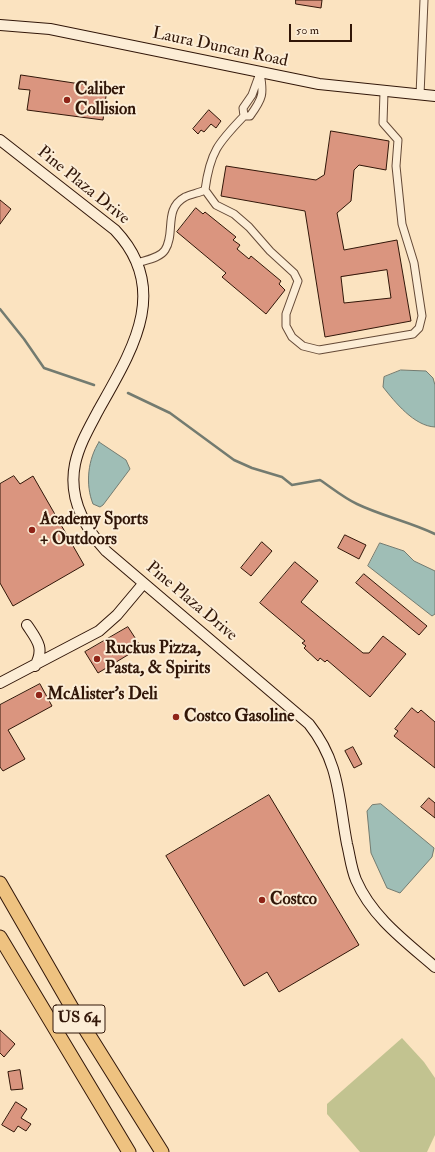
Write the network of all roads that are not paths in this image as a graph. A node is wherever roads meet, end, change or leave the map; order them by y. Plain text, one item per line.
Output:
1 (424, 0) edge
2 (0, 25) edge
3 (260, 73) junction
4 (384, 92) junction
5 (420, 95) junction
6 (435, 96) edge
7 (244, 116) junction
8 (0, 140) edge
9 (206, 190) junction
10 (138, 263) junction
11 (143, 584) junction
12 (27, 625) dead end
13 (35, 666) junction
14 (0, 683) edge
15 (0, 884) edge
16 (0, 937) edge
17 (435, 967) edge
18 (129, 1152) edge
19 (162, 1152) edge

1 - 5 street
2 - 3 street, Laura Duncan Road
3 - 4 street, Laura Duncan Road
3 - 7 street
3 - 7 street
4 - 5 street, Laura Duncan Road
4 - 9 street
5 - 6 street, Laura Duncan Road
7 - 9 street
8 - 10 street, Pine Plaza Drive
9 - 10 street
10 - 11 street, Pine Plaza Drive
11 - 13 street
11 - 17 street, Pine Plaza Drive
12 - 13 street
13 - 14 street
15 - 19 highway, US 64
16 - 18 highway, US 64

